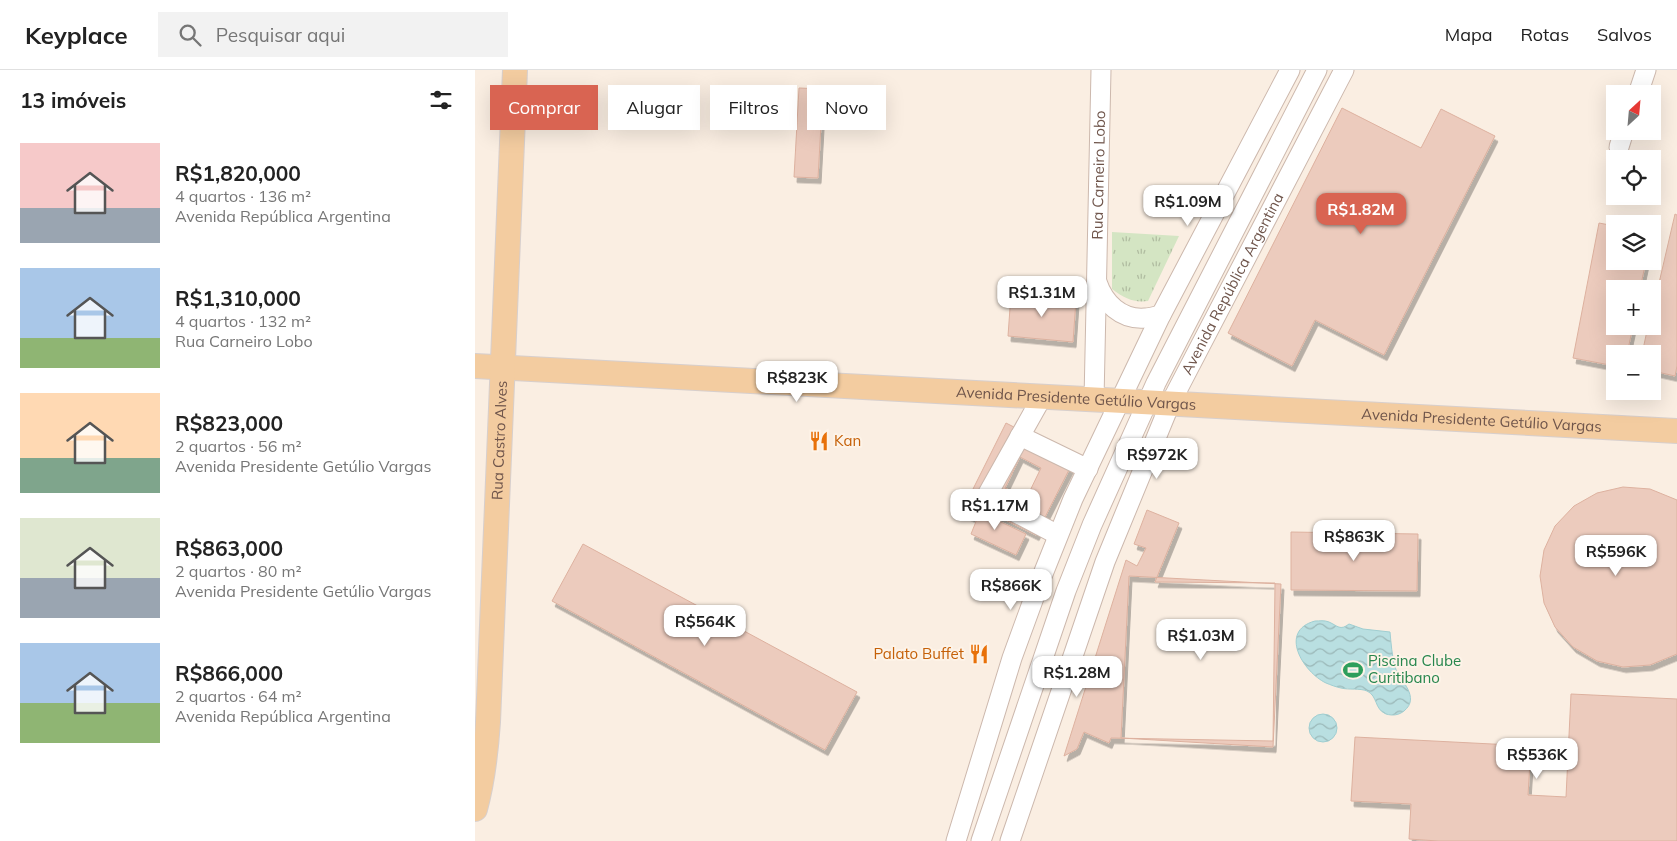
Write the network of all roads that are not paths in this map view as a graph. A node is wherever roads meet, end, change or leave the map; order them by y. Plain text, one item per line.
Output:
1 (515, 70) edge
2 (1101, 70) edge
3 (1290, 70) edge
4 (1317, 70) edge
5 (1344, 70) edge
6 (1646, 70) edge
7 (1641, 85) edge
8 (1097, 279) junction
9 (1161, 315) junction
10 (475, 366) edge
11 (503, 368) junction
12 (1042, 397) junction
13 (1094, 400) junction
14 (1120, 402) junction
15 (1145, 403) junction
16 (1170, 404) junction
17 (1677, 431) edge
18 (1020, 436) junction
19 (1088, 469) junction
20 (1058, 535) junction
21 (1112, 544) junction
22 (1066, 591) junction
23 (475, 809) edge
24 (957, 841) edge
25 (981, 841) edge
26 (1010, 841) edge

1 - 11 main road, Rua Castro Alves
2 - 8 street, Rua Carneiro Lobo
3 - 9 street
4 - 15 street
5 - 16 street, Avenida República Argentina
6 - 7 street
8 - 9 street, Rua Carneiro Lobo
8 - 13 street, Rua Carneiro Lobo
9 - 14 street
10 - 11 main road, Avenida Presidente Getúlio Vargas
11 - 12 main road, Avenida Presidente Getúlio Vargas
11 - 23 main road, Rua Castro Alves
12 - 13 main road, Avenida Presidente Getúlio Vargas
12 - 18 street
13 - 14 main road, Avenida Presidente Getúlio Vargas
14 - 15 main road, Avenida Presidente Getúlio Vargas
14 - 19 street
15 - 16 main road, Avenida Presidente Getúlio Vargas
15 - 22 street
16 - 17 main road, Avenida Presidente Getúlio Vargas
16 - 21 street, Avenida República Argentina
18 - 19 street
18 - 20 street
19 - 20 street
20 - 24 street
21 - 22 street
21 - 26 street, Avenida República Argentina
22 - 25 street

